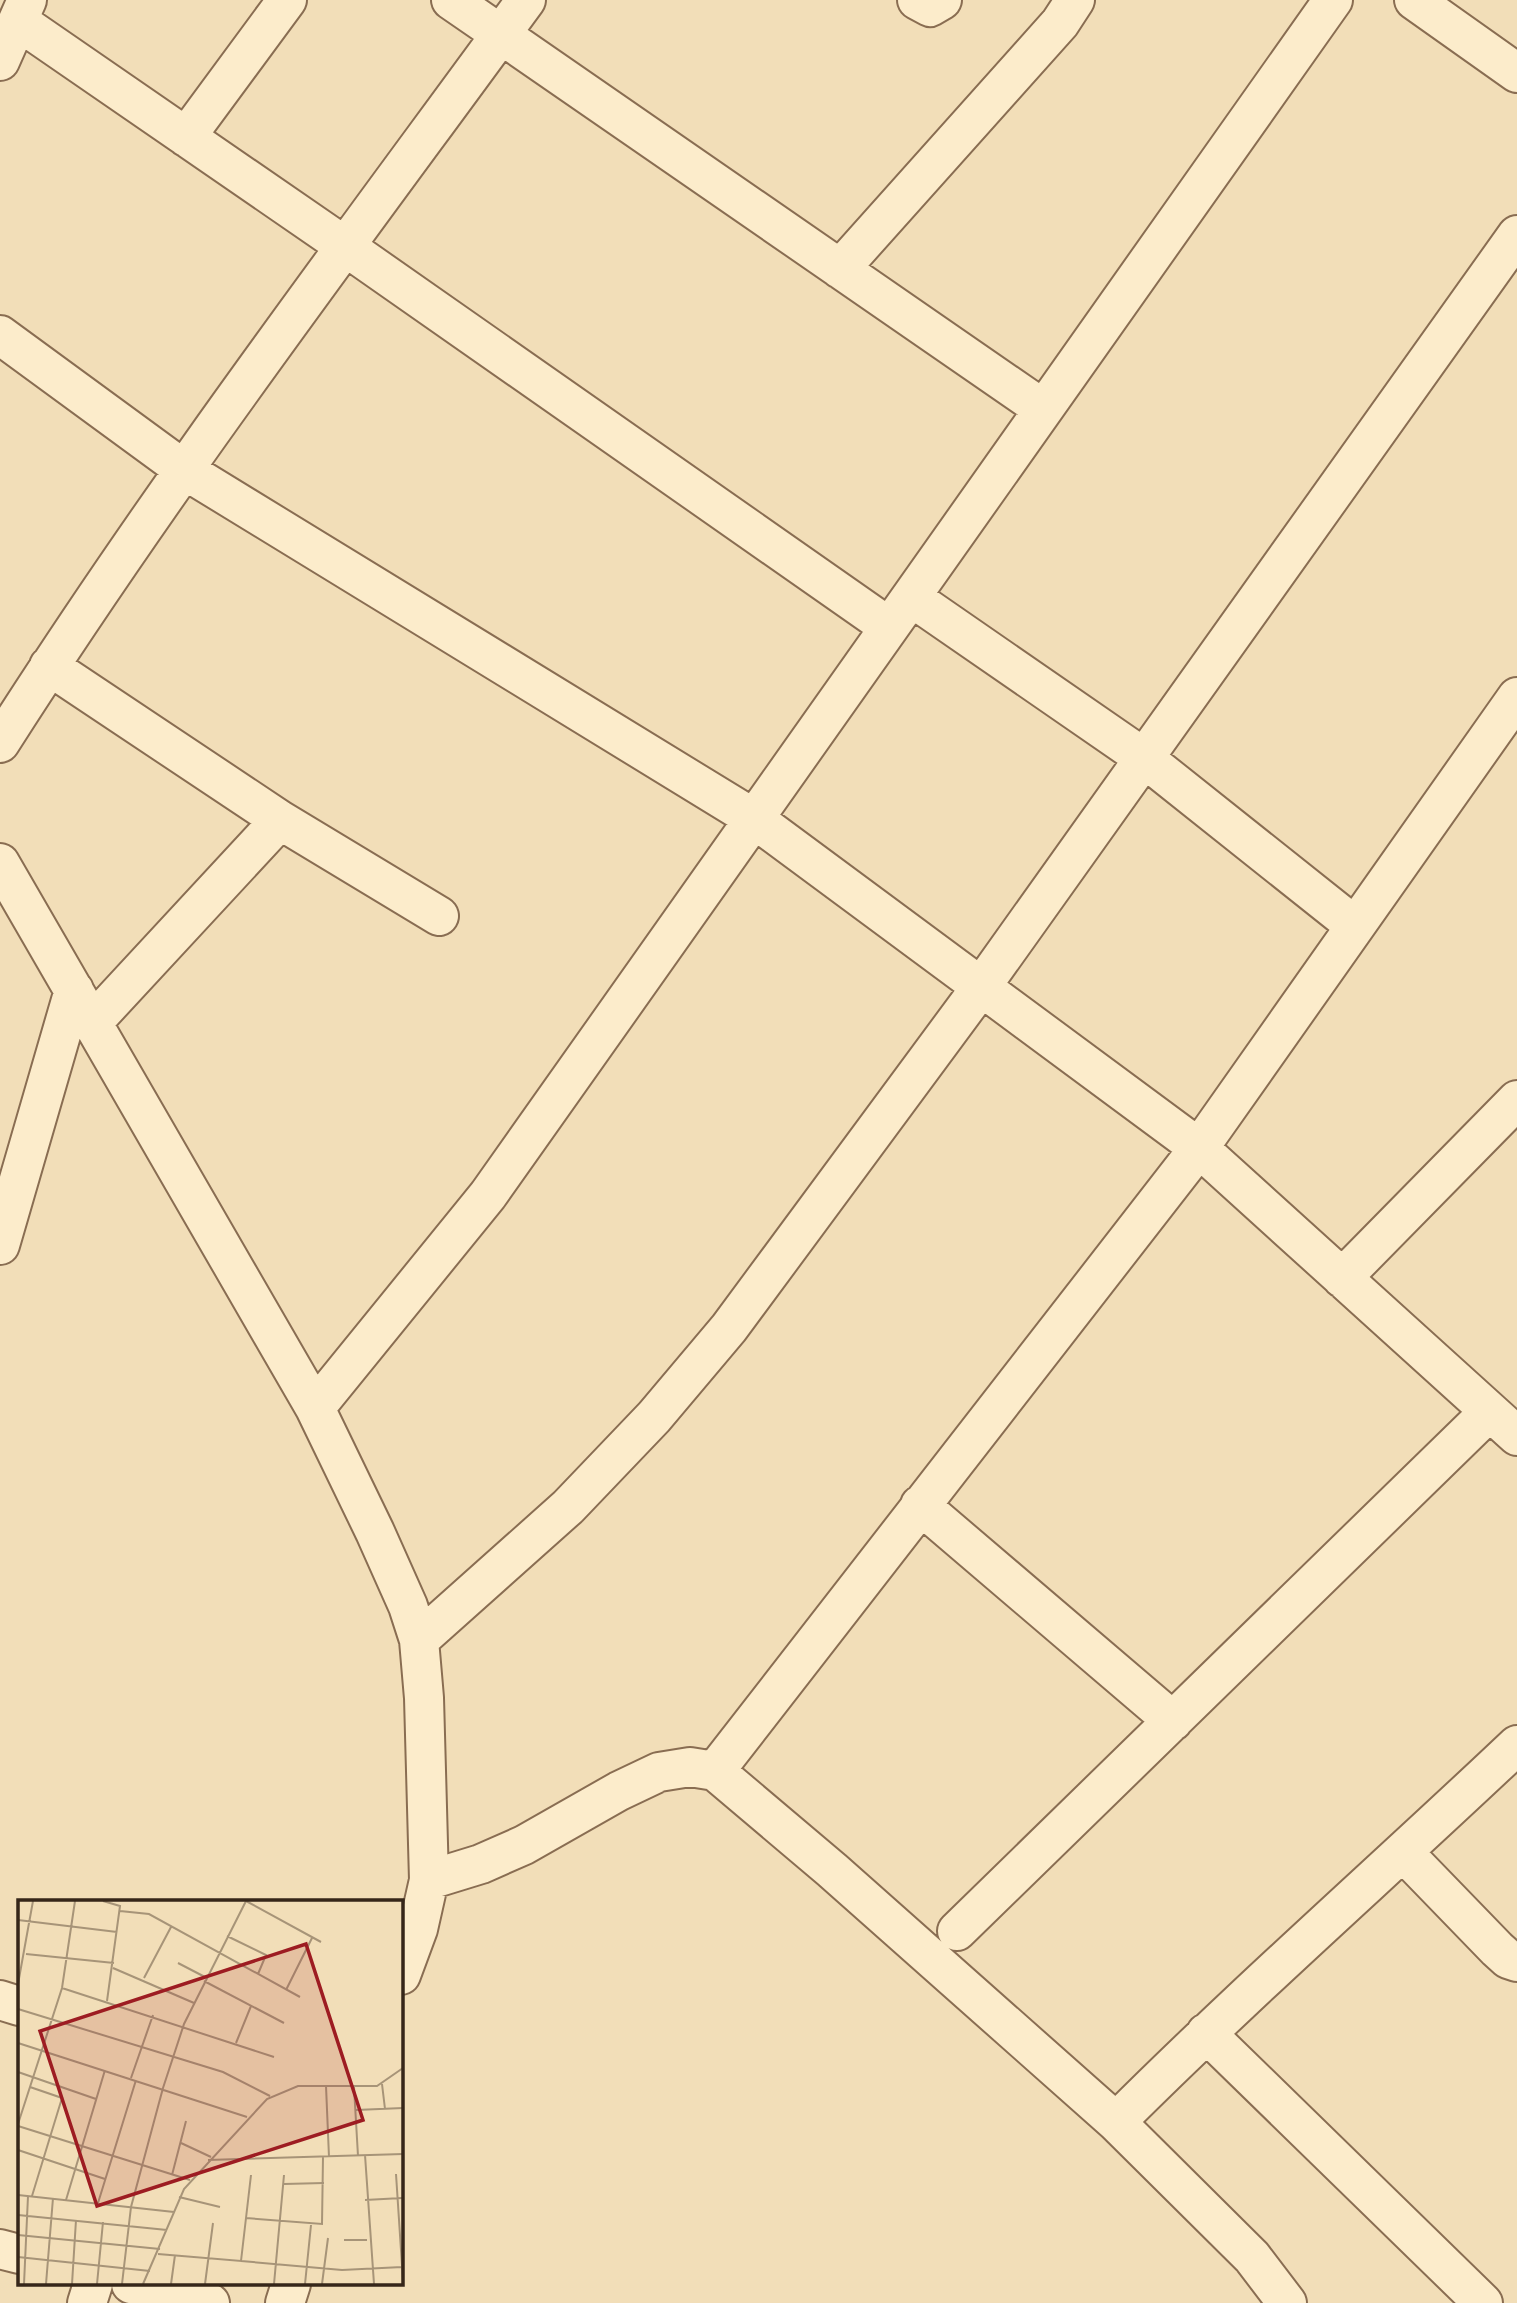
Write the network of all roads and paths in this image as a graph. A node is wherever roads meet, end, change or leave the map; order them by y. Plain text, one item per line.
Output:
1 (287, 0) edge
2 (451, 0) edge
3 (526, 0) edge
4 (917, 0) edge
5 (942, 0) edge
6 (1075, 0) edge
7 (1334, 0) edge
8 (1414, 0) edge
9 (22, 11) edge
10 (501, 34) junction
11 (0, 61) edge
12 (1517, 74) edge
13 (186, 136) junction
14 (1517, 235) edge
15 (346, 247) junction
16 (840, 269) junction
17 (0, 335) edge
18 (1043, 409) junction
19 (183, 469) junction
20 (900, 612) junction
21 (49, 666) junction
22 (1517, 697) edge
23 (0, 743) edge
24 (1144, 758) junction
25 (753, 818) junction
26 (280, 820) junction
27 (0, 863) edge
28 (439, 916) dead end
29 (1355, 926) junction
30 (981, 987) junction
31 (83, 1006) junction
32 (1517, 1100) edge
33 (1199, 1148) junction
34 (0, 1245) edge
35 (1342, 1278) junction
36 (316, 1408) junction
37 (1510, 1429) edge
38 (920, 1505) junction
39 (419, 1640) junction
40 (1172, 1721) junction
41 (1517, 1745) edge
42 (715, 1770) junction
43 (1404, 1853) junction
44 (429, 1880) junction
45 (957, 1931) dead end
46 (1517, 1962) edge
47 (402, 1972) edge
48 (0, 2000) edge
49 (18, 2006) edge
50 (1206, 2033) junction
51 (1116, 2122) junction
52 (0, 2249) edge
53 (18, 2254) edge
54 (92, 2286) edge
55 (139, 2286) edge
56 (290, 2286) edge
57 (87, 2303) edge
58 (210, 2303) edge
59 (285, 2303) edge
60 (1287, 2303) edge
61 (1483, 2303) edge

1 - 13 street
2 - 10 street
3 - 10 street
4 - 5 street
6 - 16 street
7 - 18 street
8 - 12 street
9 - 11 street
9 - 13 street
10 - 15 street
10 - 16 street
13 - 15 street
14 - 24 street
15 - 19 street
15 - 20 street
16 - 18 street
17 - 19 street
18 - 20 street
19 - 21 street
19 - 25 street
20 - 24 street
20 - 25 street
21 - 23 street
21 - 26 street
22 - 29 street
24 - 29 street
24 - 30 street
25 - 30 street
25 - 36 street
26 - 28 street
26 - 31 street
27 - 31 street
29 - 33 street
30 - 33 street
30 - 39 street
31 - 34 street
31 - 36 street
32 - 35 street
33 - 35 street
33 - 38 street
35 - 37 street
36 - 39 street
37 - 40 street
38 - 40 street
38 - 42 street
39 - 44 street
40 - 45 street
41 - 43 street
42 - 44 street
42 - 51 street
43 - 46 street
43 - 50 street
44 - 47 street
48 - 49 street
50 - 51 street
50 - 61 street
51 - 60 street
52 - 53 street
54 - 57 street
55 - 58 street
56 - 59 street

